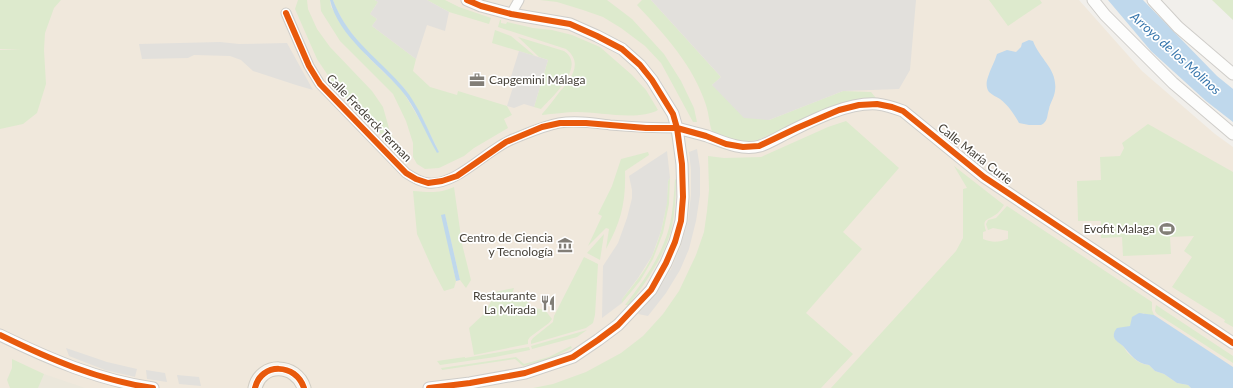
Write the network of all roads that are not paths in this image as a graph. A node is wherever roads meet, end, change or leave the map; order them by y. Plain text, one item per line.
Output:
1 (468, 0) edge
2 (519, 0) edge
3 (1093, 0) edge
4 (1153, 0) edge
5 (286, 13) dead end
6 (511, 14) junction
7 (1233, 74) edge
8 (677, 128) junction
9 (1233, 134) edge
10 (0, 335) edge
11 (1233, 343) edge
12 (153, 388) edge
13 (256, 388) edge
14 (304, 388) edge
15 (429, 388) edge

1 - 6 street
2 - 6 street
3 - 9 street
4 - 7 street
5 - 8 street, Calle Frederck Terman
6 - 8 street
8 - 11 street, Calle María Curie
8 - 15 street
10 - 12 street
13 - 14 main road

